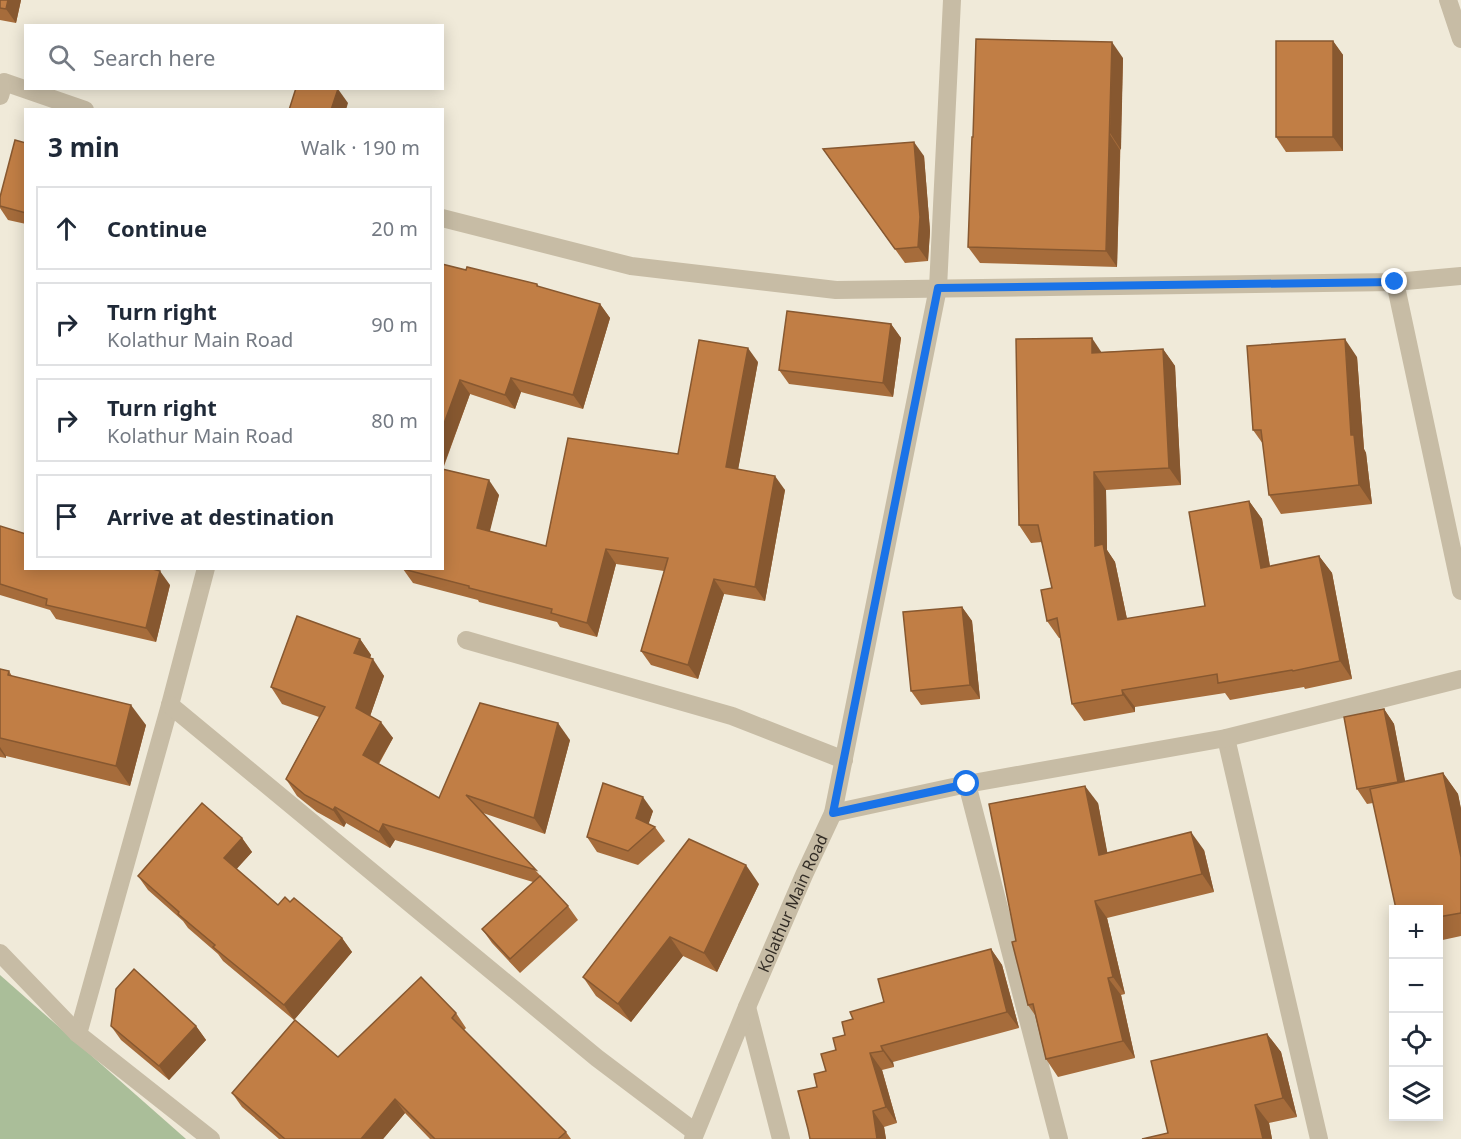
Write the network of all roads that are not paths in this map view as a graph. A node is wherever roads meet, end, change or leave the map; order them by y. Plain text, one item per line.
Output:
1 (952, 0) edge
2 (1448, 0) edge
3 (1461, 39) edge
4 (1, 86) edge
5 (78, 108) edge
6 (444, 219) edge
7 (1461, 276) edge
8 (1395, 282) junction
9 (938, 288) junction
10 (205, 570) edge
11 (1461, 591) edge
12 (466, 640) dead end
13 (1461, 679) edge
14 (170, 705) junction
15 (1226, 738) junction
16 (844, 760) junction
17 (967, 784) junction
18 (833, 813) junction
19 (0, 953) edge
20 (747, 1007) junction
21 (78, 1034) junction
22 (694, 1135) edge
23 (211, 1139) edge
24 (781, 1139) edge
25 (1059, 1139) edge
26 (1319, 1139) edge

1 - 9 street, Kolathur Main Road
2 - 3 street
4 - 5 street
6 - 9 street
7 - 8 street
8 - 9 street
8 - 11 street
9 - 16 street, Kolathur Main Road
10 - 14 street
12 - 16 street
13 - 15 street
14 - 21 street
14 - 22 street
15 - 17 street
15 - 26 street
16 - 18 street, Kolathur Main Road
17 - 18 street
17 - 25 street
18 - 20 street, Kolathur Main Road
19 - 21 street
20 - 22 street, Kolathur Main Road
20 - 24 street
21 - 23 street

